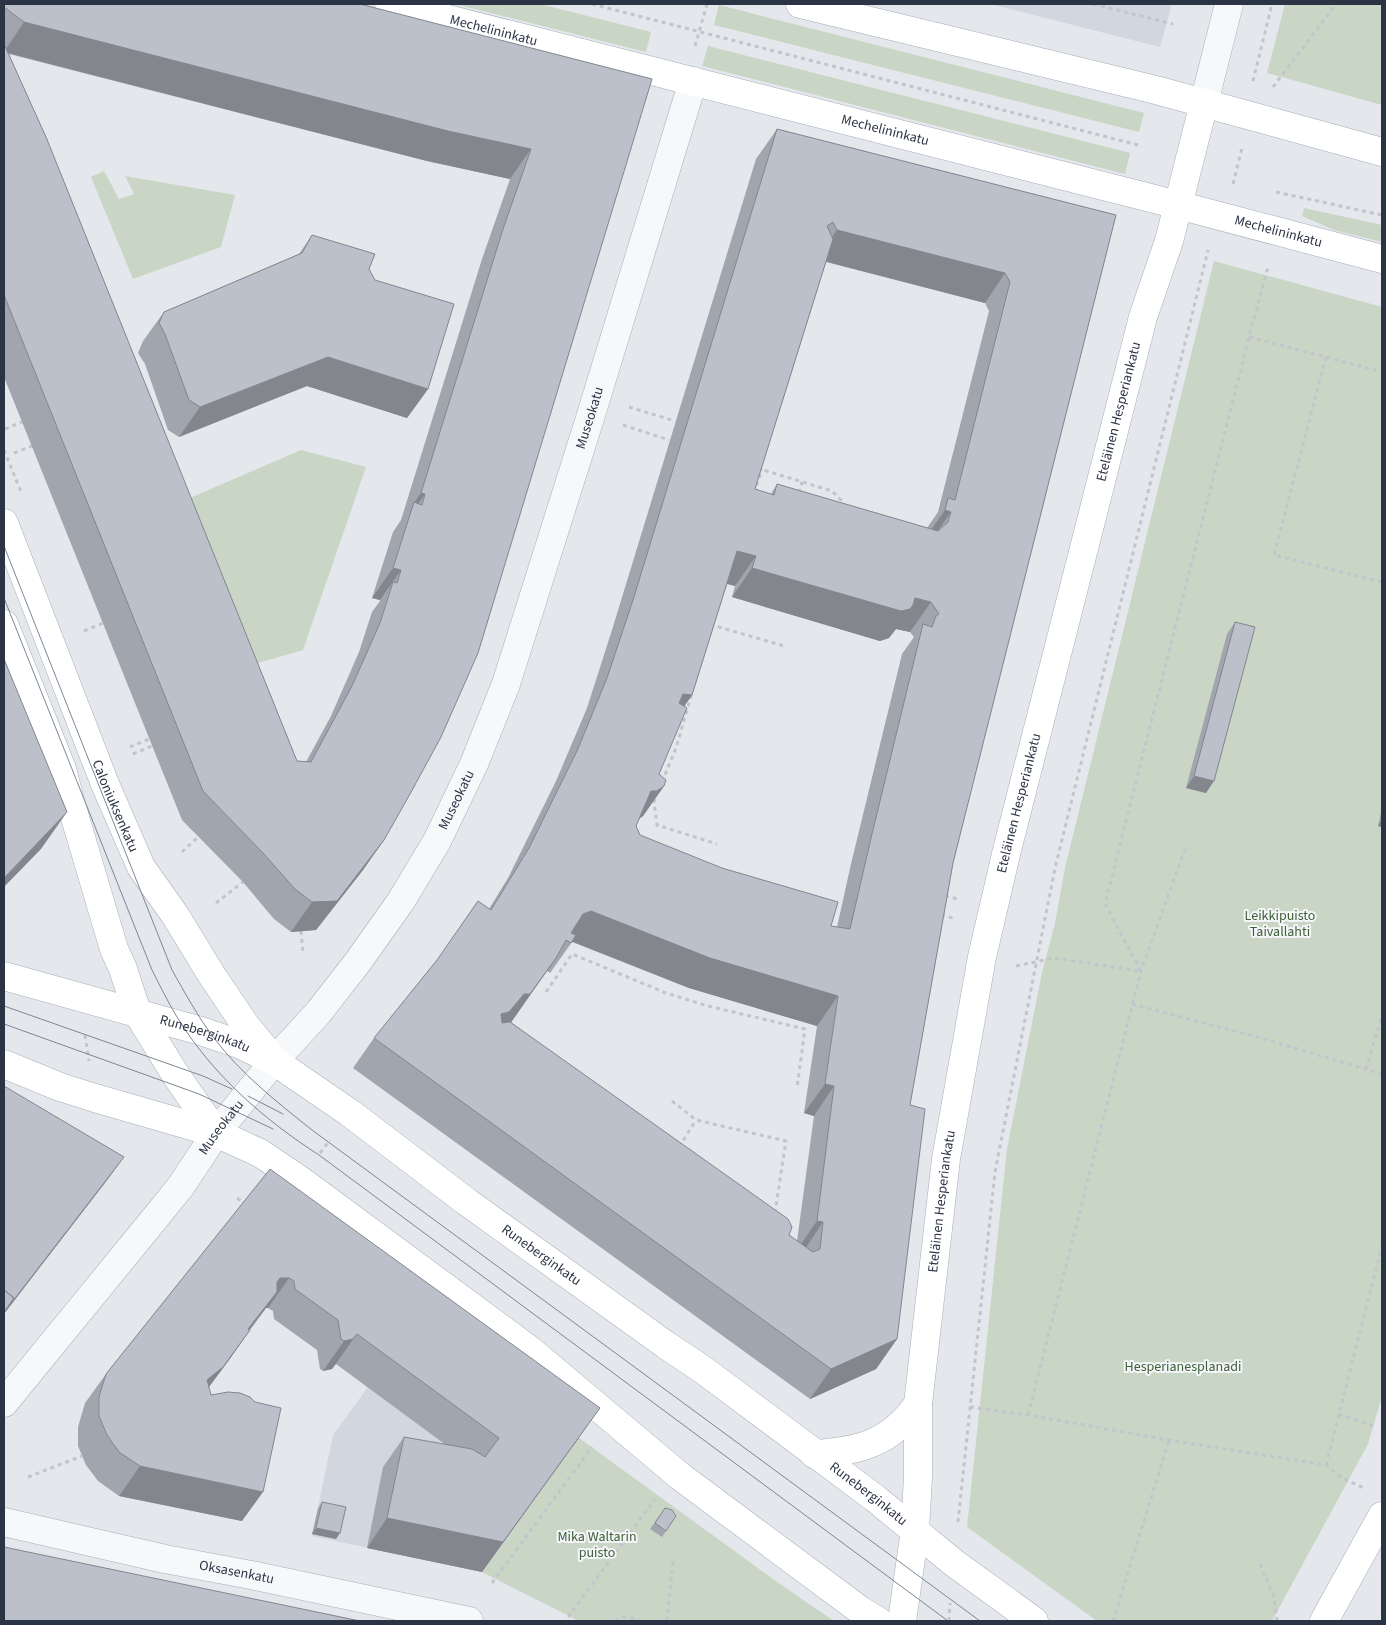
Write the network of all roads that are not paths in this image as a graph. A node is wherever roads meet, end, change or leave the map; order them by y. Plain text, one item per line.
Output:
1 (389, 4) edge
2 (800, 4) edge
3 (1229, 4) edge
4 (694, 81) junction
5 (1204, 103) junction
6 (1382, 152) edge
7 (1178, 205) junction
8 (1382, 259) edge
9 (4, 523) edge
10 (4, 624) edge
11 (4, 976) edge
12 (137, 1012) junction
13 (274, 1061) junction
14 (4, 1064) edge
15 (216, 1133) junction
16 (4, 1403) edge
17 (918, 1404) junction
18 (814, 1454) junction
19 (1382, 1516) edge
20 (4, 1522) edge
21 (915, 1530) junction
22 (469, 1621) edge
23 (878, 1621) edge
24 (902, 1621) edge
25 (1034, 1621) edge
26 (1324, 1621) edge

1 - 4 main road, Mechelininkatu
2 - 5 main road
3 - 5 street, Eteläinen Hesperiankatu
4 - 7 main road, Mechelininkatu
4 - 13 street, Museokatu
5 - 6 main road
5 - 7 main road, Eteläinen Hesperiankatu
7 - 8 main road, Mechelininkatu
7 - 17 main road, Eteläinen Hesperiankatu
9 - 13 main road, Caloniuksenkatu
10 - 12 main road
11 - 12 main road, Runeberginkatu
12 - 13 main road, Runeberginkatu
12 - 15 main road
13 - 15 street, Museokatu
13 - 18 main road, Runeberginkatu
14 - 15 main road
15 - 16 street, Museokatu
15 - 23 main road
17 - 18 main road
17 - 21 main road, Eteläinen Hesperiankatu
18 - 21 main road, Runeberginkatu
19 - 26 main road
20 - 22 street, Oksasenkatu
21 - 24 main road, Eteläinen Hesperiankatu
21 - 25 main road, Runeberginkatu

